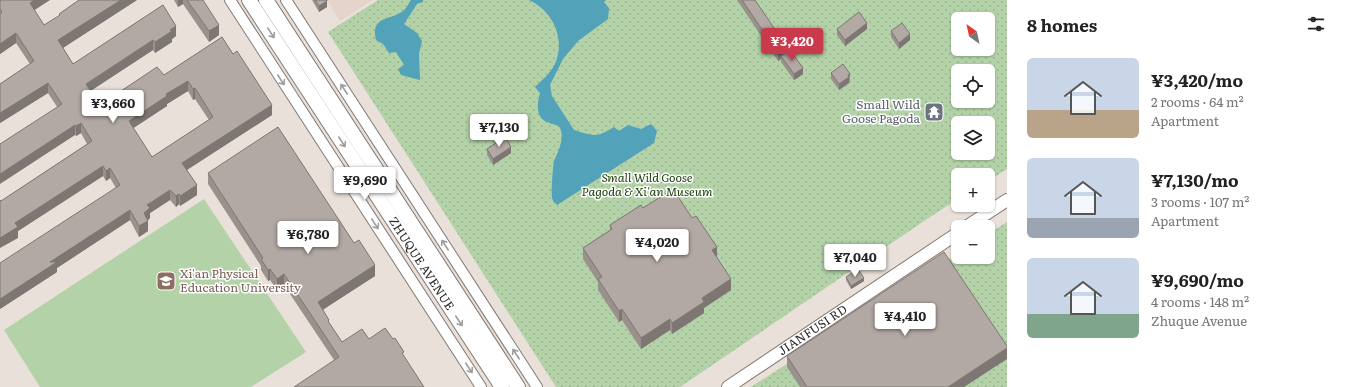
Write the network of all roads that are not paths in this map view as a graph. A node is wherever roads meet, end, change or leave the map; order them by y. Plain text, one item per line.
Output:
1 (230, 0) edge
2 (249, 0) edge
3 (266, 0) edge
4 (286, 0) edge
5 (1007, 200) edge
6 (977, 220) edge
7 (951, 238) edge
8 (481, 387) edge
9 (502, 387) edge
10 (518, 387) edge
11 (537, 387) edge
12 (728, 387) edge

1 -> 8 street
2 -> 9 main road, ZHUQUE AVENUE
3 - 10 main road, ZHUQUE AVENUE
11 -> 4 street
5 - 6 street
7 - 12 street, JIANFUSI RD

